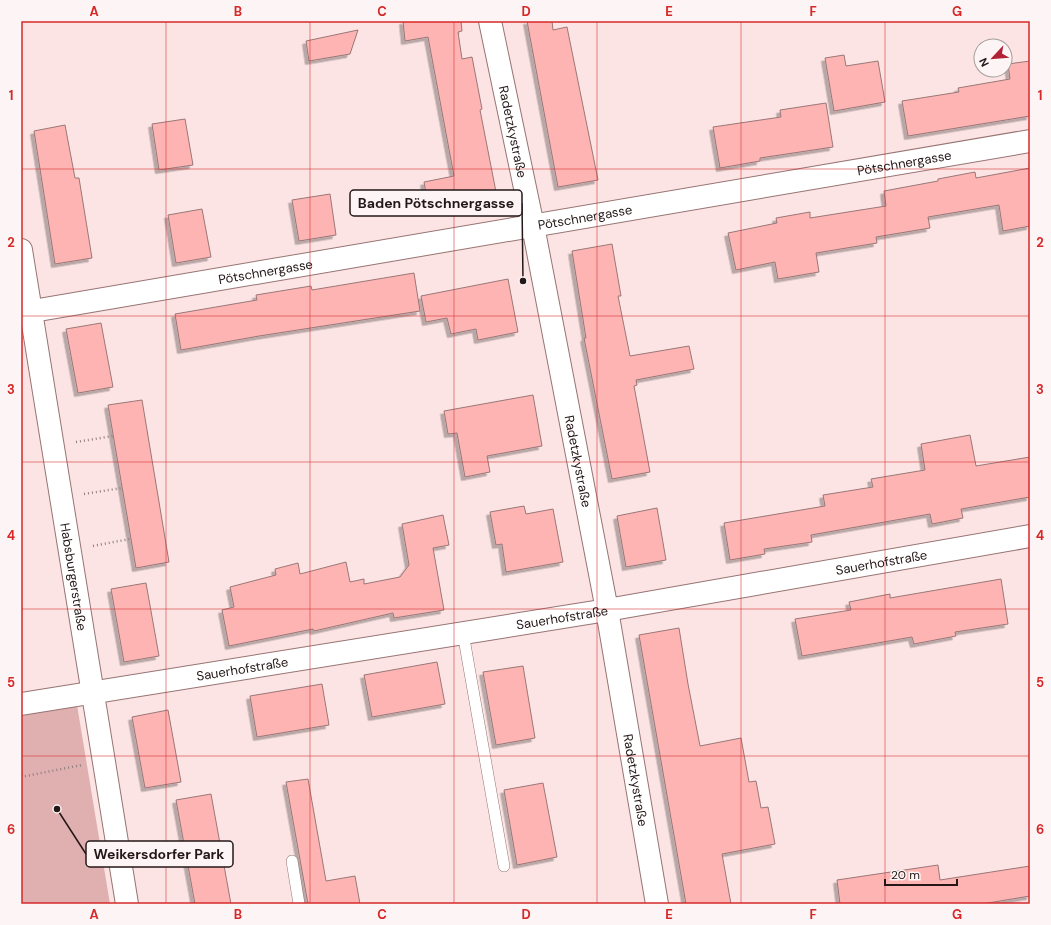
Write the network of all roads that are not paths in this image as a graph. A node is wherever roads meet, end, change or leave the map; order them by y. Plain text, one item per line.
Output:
1 (490, 21) edge
2 (1030, 141) edge
3 (533, 226) junction
4 (21, 250) edge
5 (27, 312) edge
6 (1030, 536) edge
7 (608, 610) junction
8 (463, 633) junction
9 (93, 693) junction
10 (21, 704) edge
11 (292, 861) dead end
12 (504, 866) dead end
13 (127, 904) edge
14 (299, 904) edge
15 (657, 904) edge

1 - 3 street, Radetzkystraße
2 - 3 street, Pötschnergasse
3 - 5 street, Pötschnergasse
3 - 7 street, Radetzkystraße
4 - 5 street, Habsburgerstraße
5 - 9 street, Habsburgerstraße
6 - 7 street, Sauerhofstraße
7 - 8 street, Sauerhofstraße
7 - 15 street, Radetzkystraße
8 - 9 street, Sauerhofstraße
8 - 12 lane
9 - 10 street, Sauerhofstraße
9 - 13 street, Habsburgerstraße
11 - 14 lane

